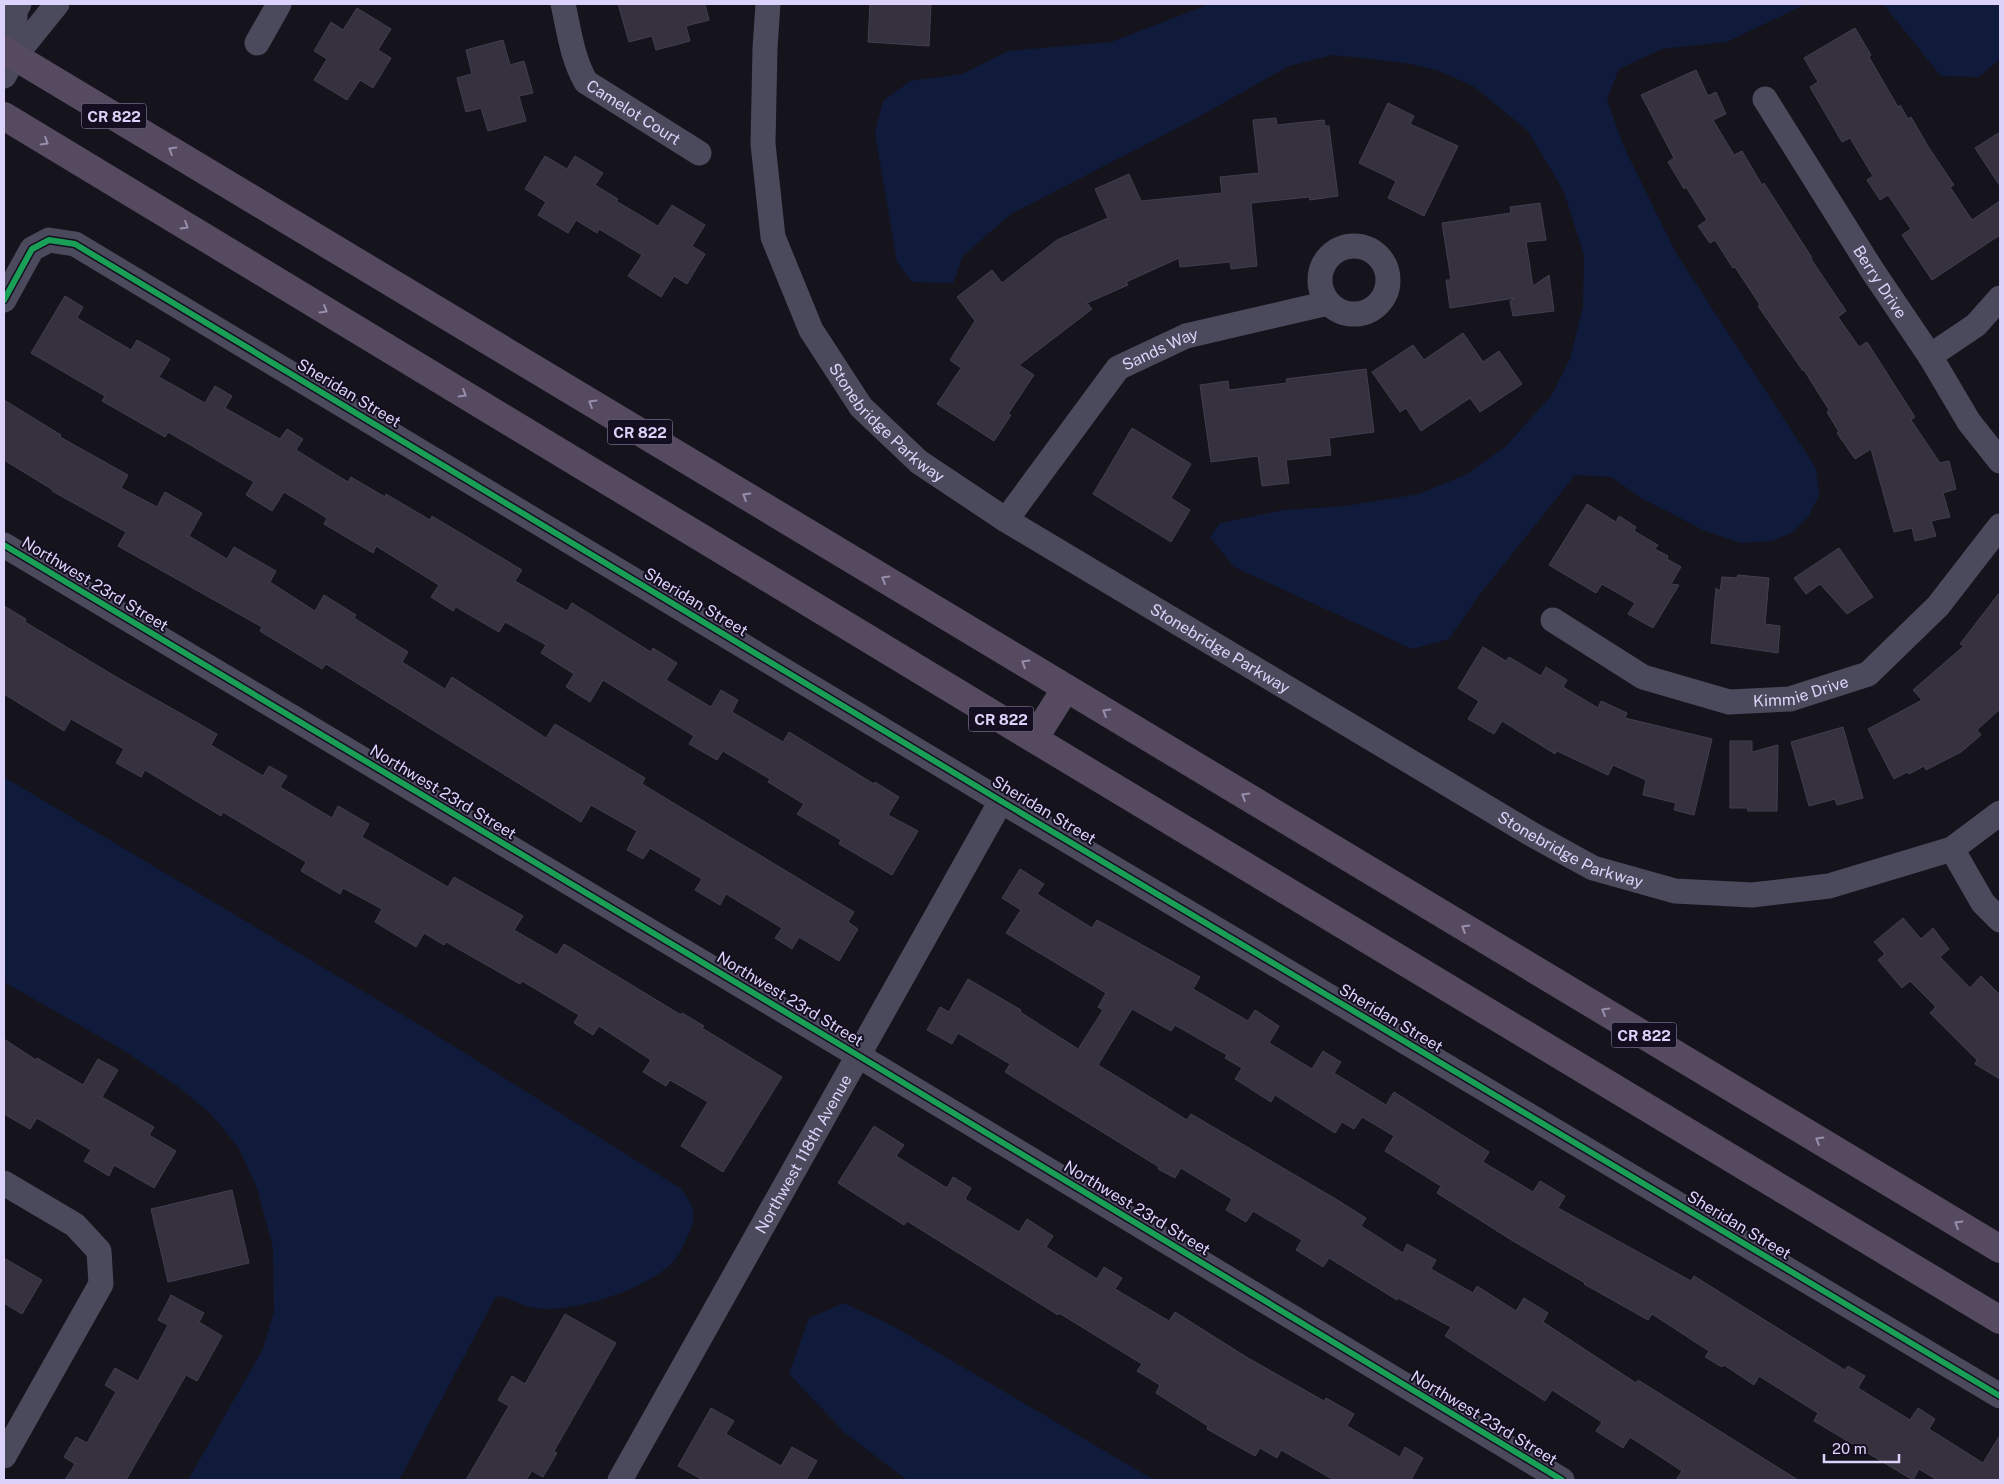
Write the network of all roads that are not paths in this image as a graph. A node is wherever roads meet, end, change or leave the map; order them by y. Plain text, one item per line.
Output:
1 (19, 4) edge
2 (57, 4) edge
3 (279, 4) edge
4 (563, 4) edge
5 (768, 4) edge
6 (257, 42) dead end
7 (8, 61) edge
8 (1765, 99) dead end
9 (4, 116) edge
10 (699, 153) dead end
11 (2000, 298) edge
12 (4, 300) edge
13 (1328, 303) dead end
14 (1930, 356) junction
15 (2000, 461) edge
16 (1006, 520) junction
17 (2000, 526) edge
18 (4, 545) edge
19 (1553, 620) dead end
20 (1066, 688) junction
21 (1034, 739) junction
22 (1001, 801) junction
23 (2000, 813) edge
24 (1952, 849) junction
25 (2000, 920) edge
26 (859, 1056) junction
27 (4, 1183) edge
28 (2000, 1249) edge
29 (2000, 1320) edge
30 (2000, 1396) edge
31 (4, 1456) edge
32 (620, 1480) edge
33 (1562, 1480) edge

1 - 7 street
2 - 7 street
3 - 6 street
4 - 10 street, Camelot Court
5 - 16 street, Stonebridge Parkway
20 -> 7 main road, CR 822
8 - 14 street, Berry Drive
9 -> 21 main road, CR 822
11 - 14 street
12 - 22 street, Sheridan Street
13 - 16 street, Sands Way
14 - 15 street, Berry Drive
16 - 24 street, Stonebridge Parkway
17 - 19 street, Kimmie Drive
18 - 26 street, Northwest 23rd Street
20 - 21 main road
28 -> 20 main road, CR 822
21 - 29 main road, CR 822
22 - 26 street, Northwest 118th Avenue
22 - 30 street, Sheridan Street
23 - 24 street, Stonebridge Parkway
24 - 25 street
26 - 32 street, Northwest 118th Avenue
26 - 33 street, Northwest 23rd Street
27 - 31 street

